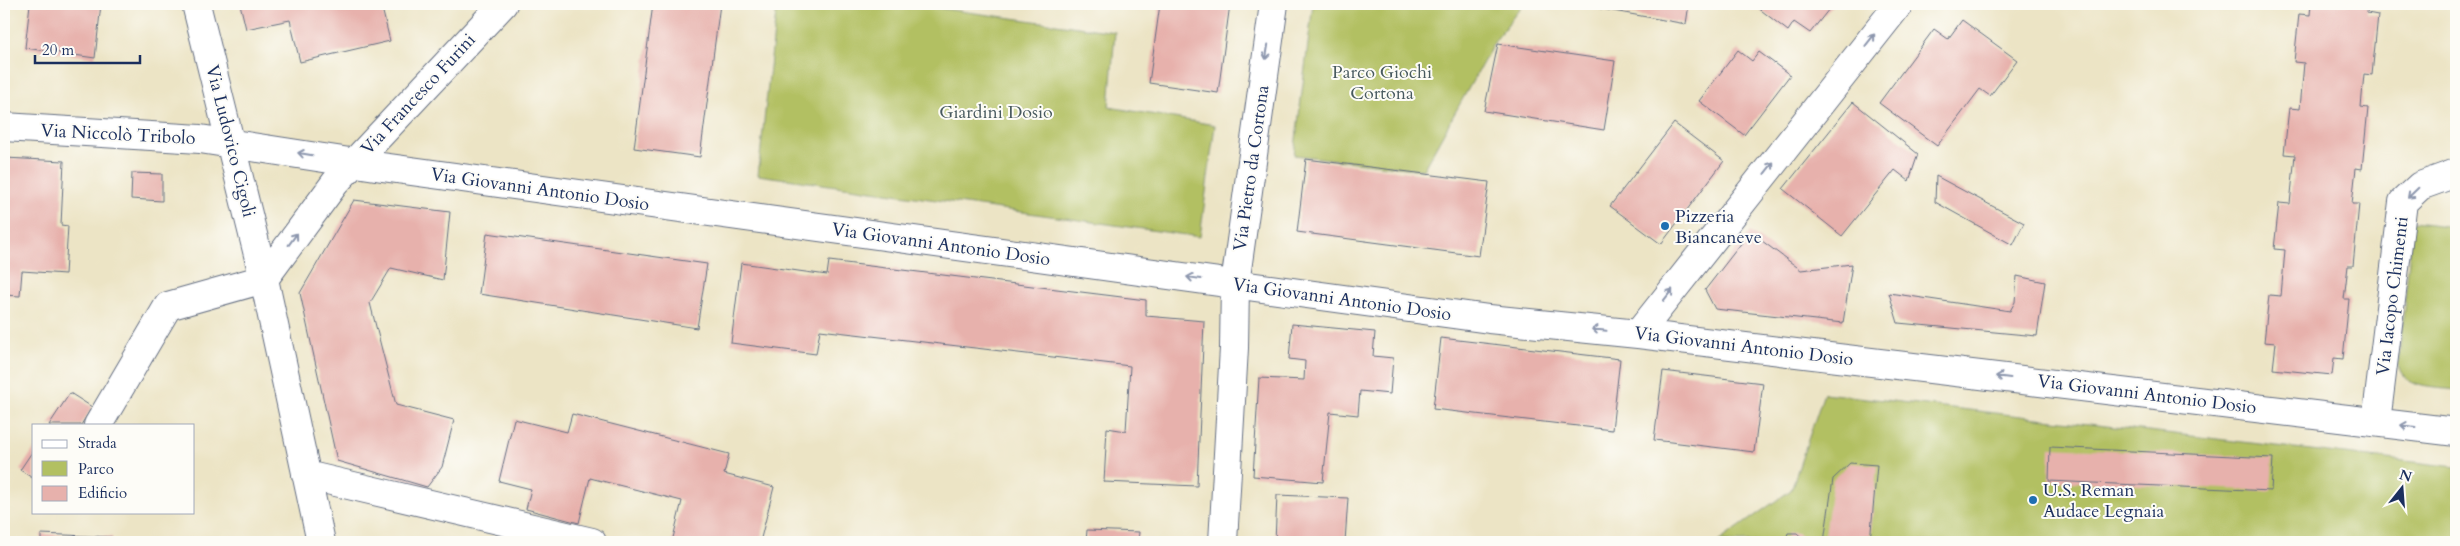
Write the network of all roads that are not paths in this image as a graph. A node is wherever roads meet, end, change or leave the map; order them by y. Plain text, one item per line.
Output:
1 (196, 4) edge
2 (503, 4) edge
3 (1274, 4) edge
4 (1898, 4) edge
5 (4, 127) edge
6 (231, 142) junction
7 (353, 162) junction
8 (2456, 173) edge
9 (264, 279) junction
10 (1235, 284) junction
11 (1638, 334) junction
12 (2376, 422) junction
13 (99, 424) edge
14 (2456, 432) edge
15 (306, 475) junction
16 (321, 542) edge
17 (592, 542) edge
18 (1223, 542) edge

1 - 6 street, Via Ludovico Cigoli
2 - 7 street, Via Francesco Furini
3 -> 10 street, Via Pietro da Cortona
11 -> 4 street
5 - 6 street, Via Niccolò Tribolo
7 -> 6 street, Via Giovanni Antonio Dosio
6 - 9 street, Via Ludovico Cigoli
9 -> 7 street
10 -> 7 street, Via Giovanni Antonio Dosio
8 -> 12 street, Via Iacopo Chimenti
9 - 13 street
9 - 15 street, Via Ludovico Cigoli
11 -> 10 street, Via Giovanni Antonio Dosio
10 - 18 street, Via Pietro da Cortona
12 -> 11 street, Via Giovanni Antonio Dosio
14 -> 12 street, Via Giovanni Antonio Dosio
15 - 16 street, Via Ludovico Cigoli
15 - 17 street

